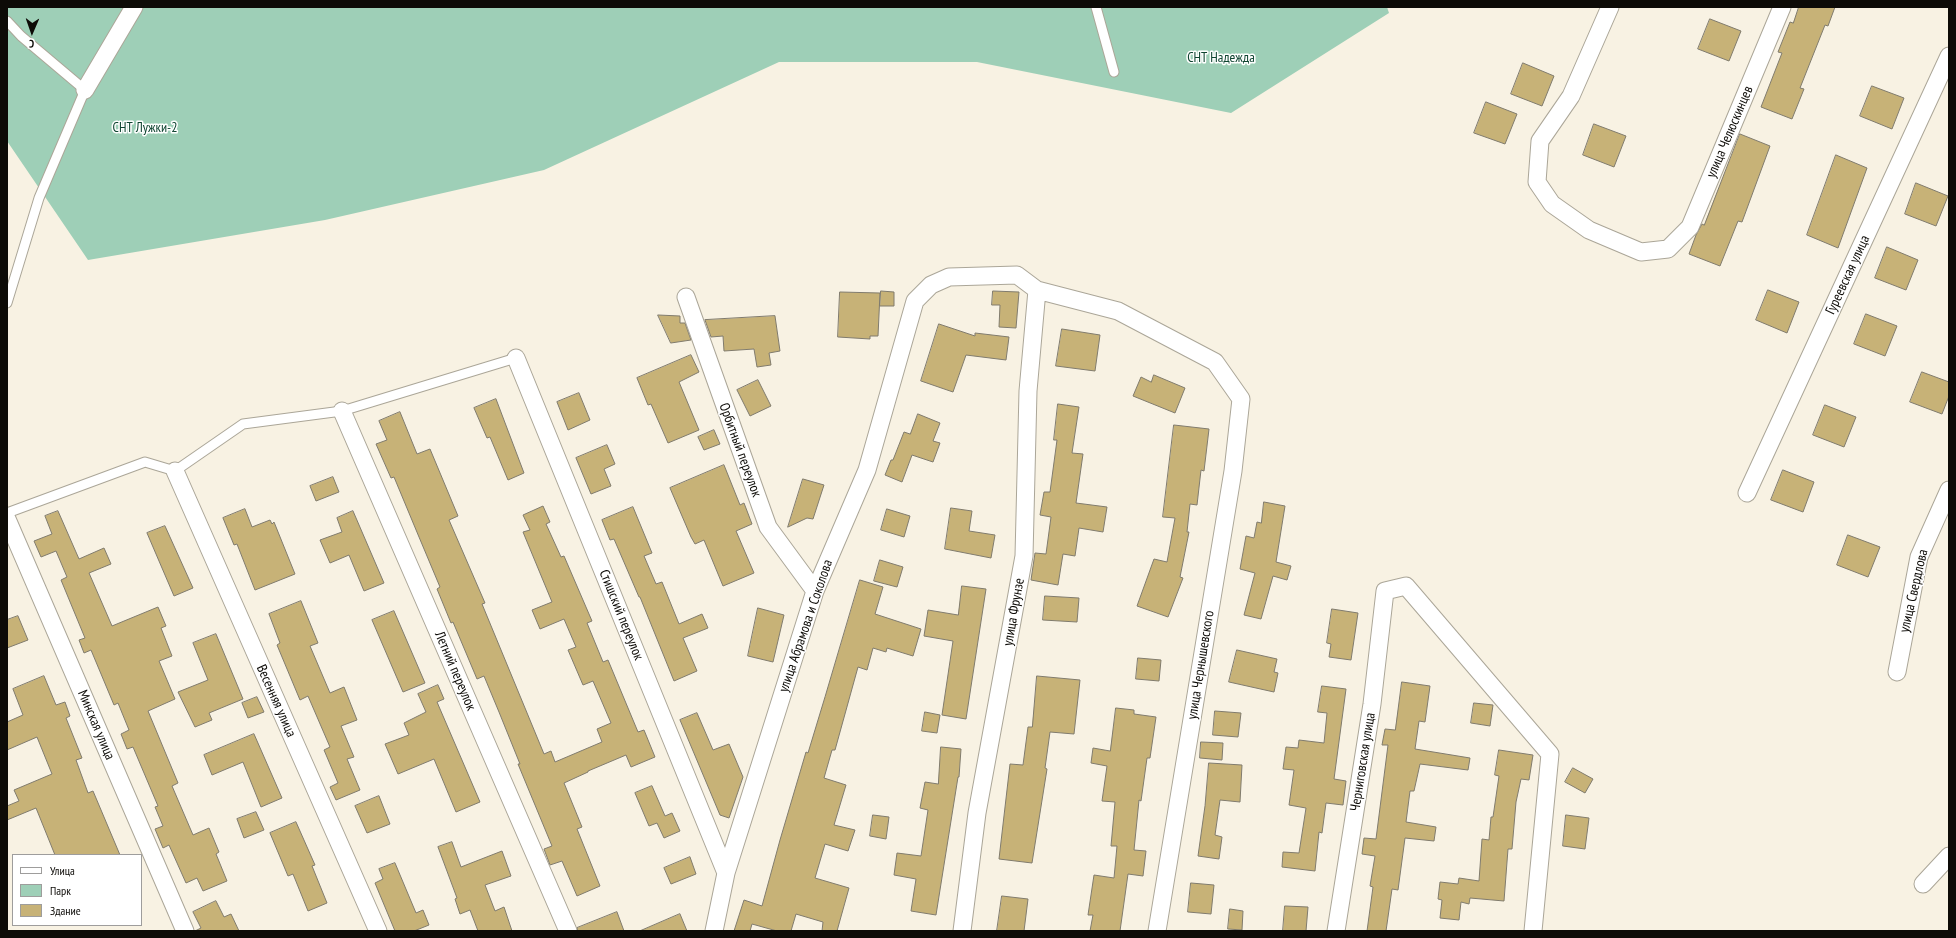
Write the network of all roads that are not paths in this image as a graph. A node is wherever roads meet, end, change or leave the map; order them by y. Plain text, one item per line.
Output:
1 (134, 7) edge
2 (1096, 7) edge
3 (1610, 7) edge
4 (1782, 7) edge
5 (7, 21) edge
6 (1949, 56) edge
7 (1114, 72) dead end
8 (85, 90) junction
9 (1037, 290) junction
10 (686, 298) dead end
11 (7, 303) edge
12 (516, 358) joint
13 (342, 411) junction
14 (175, 471) junction
15 (1949, 490) edge
16 (1747, 493) dead end
17 (7, 513) edge
18 (7, 519) edge
19 (815, 591) junction
20 (1897, 672) dead end
21 (1949, 856) edge
22 (726, 873) junction
23 (1923, 884) dead end
24 (185, 931) edge
25 (378, 931) edge
26 (568, 931) edge
27 (714, 931) edge
28 (962, 931) edge
29 (1157, 931) edge
30 (1336, 931) edge
31 (1533, 931) edge

1 - 8 street
2 - 7 lane
3 - 4 street, улица Челюскинцев
5 - 8 lane
6 - 16 street, Гуреевская улица
8 - 11 lane
9 - 19 street, улица Абрамова и Соколова
9 - 28 street, улица Фрунзе
9 - 29 street, улица Чернышевского
10 - 19 street, Орбитный переулок
12 - 13 lane
12 - 22 street, Стишский переулок
13 - 14 lane
13 - 26 street, Летний переулок
14 - 17 lane
14 - 25 street, Весенняя улица
15 - 20 street, улица Свердлова
18 - 24 street, Минская улица
19 - 22 street, улица Абрамова и Соколова
21 - 23 street
22 - 27 street, улица Абрамова и Соколова
30 - 31 street, Черниговская улица

